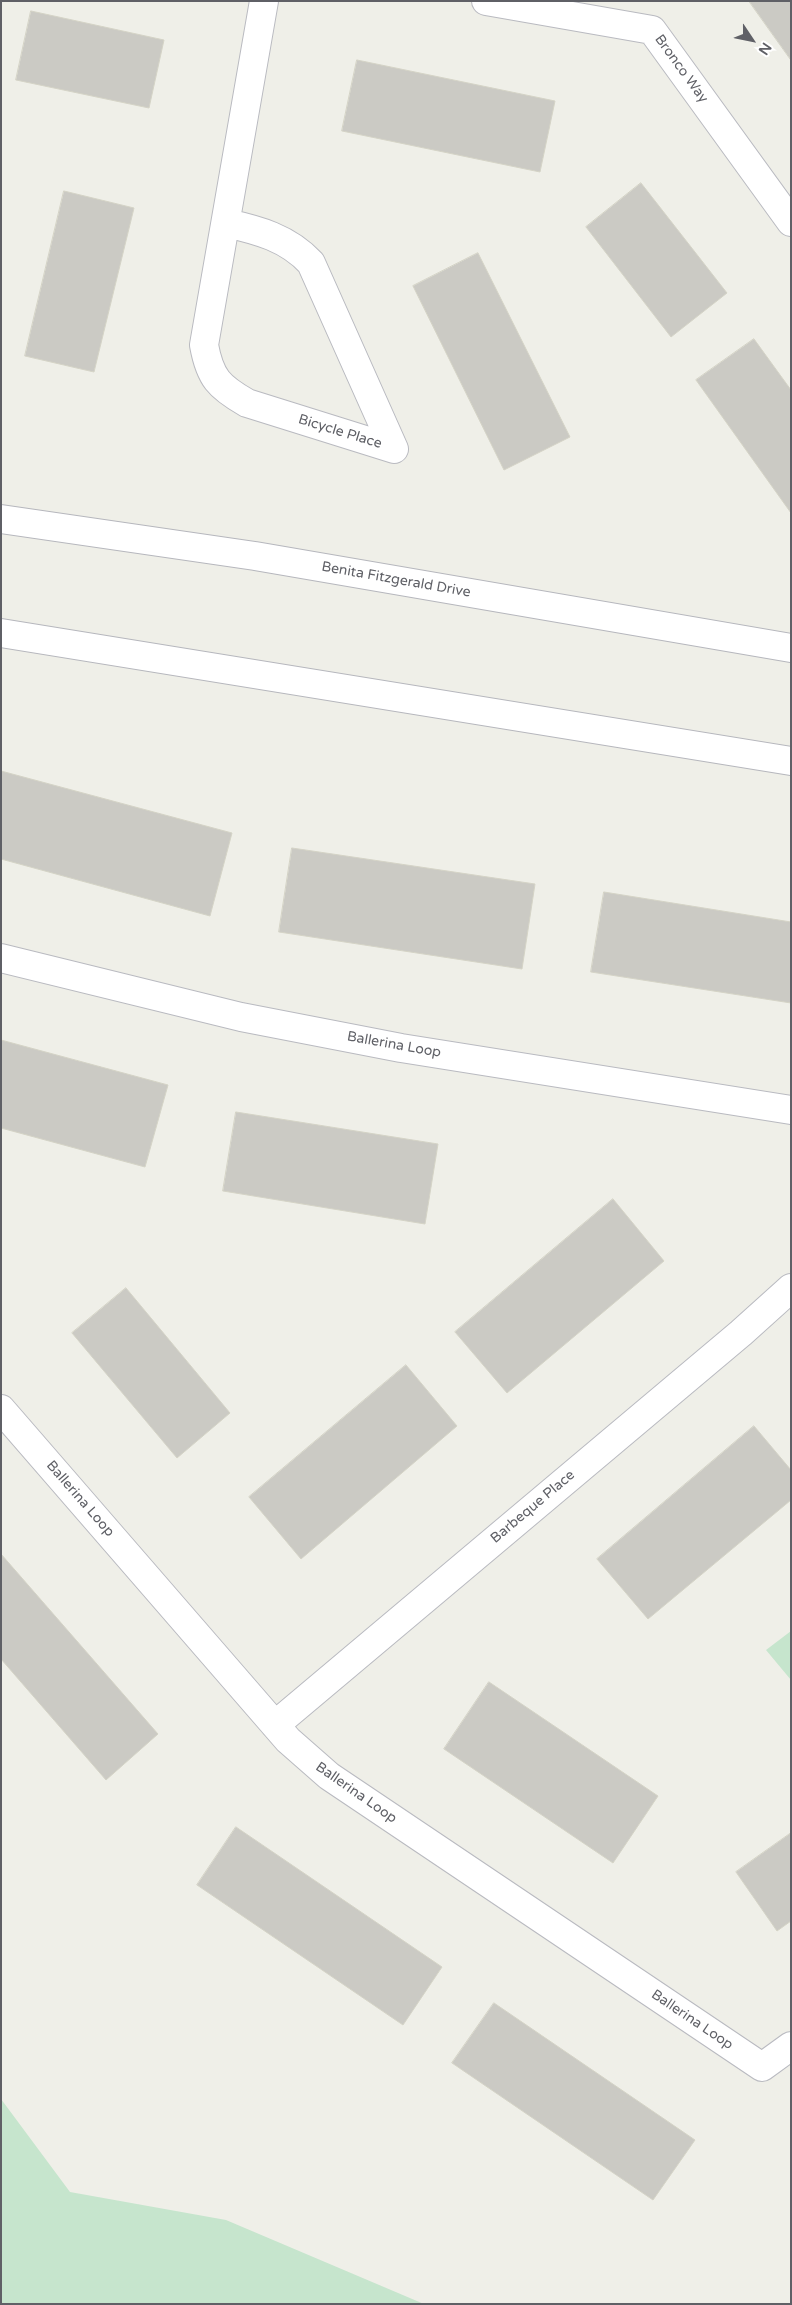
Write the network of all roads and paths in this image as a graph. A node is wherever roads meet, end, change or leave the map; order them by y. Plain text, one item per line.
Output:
1 (264, 1) edge
2 (486, 1) edge
3 (791, 222) edge
4 (226, 223) junction
5 (1, 519) edge
6 (1, 633) edge
7 (791, 648) edge
8 (791, 760) edge
9 (1, 958) edge
10 (791, 1110) edge
11 (791, 1288) edge
12 (1, 1408) edge
13 (275, 1726) junction
14 (791, 2046) edge

1 - 4 street, Bicycle Place
2 - 3 street, Bronco Way
4 - 4 street, Bicycle Place
5 - 7 street, Benita Fitzgerald Drive
6 - 8 street
9 - 10 street, Ballerina Loop
11 - 13 street, Barbeque Place
12 - 13 street, Ballerina Loop
13 - 14 street, Ballerina Loop

